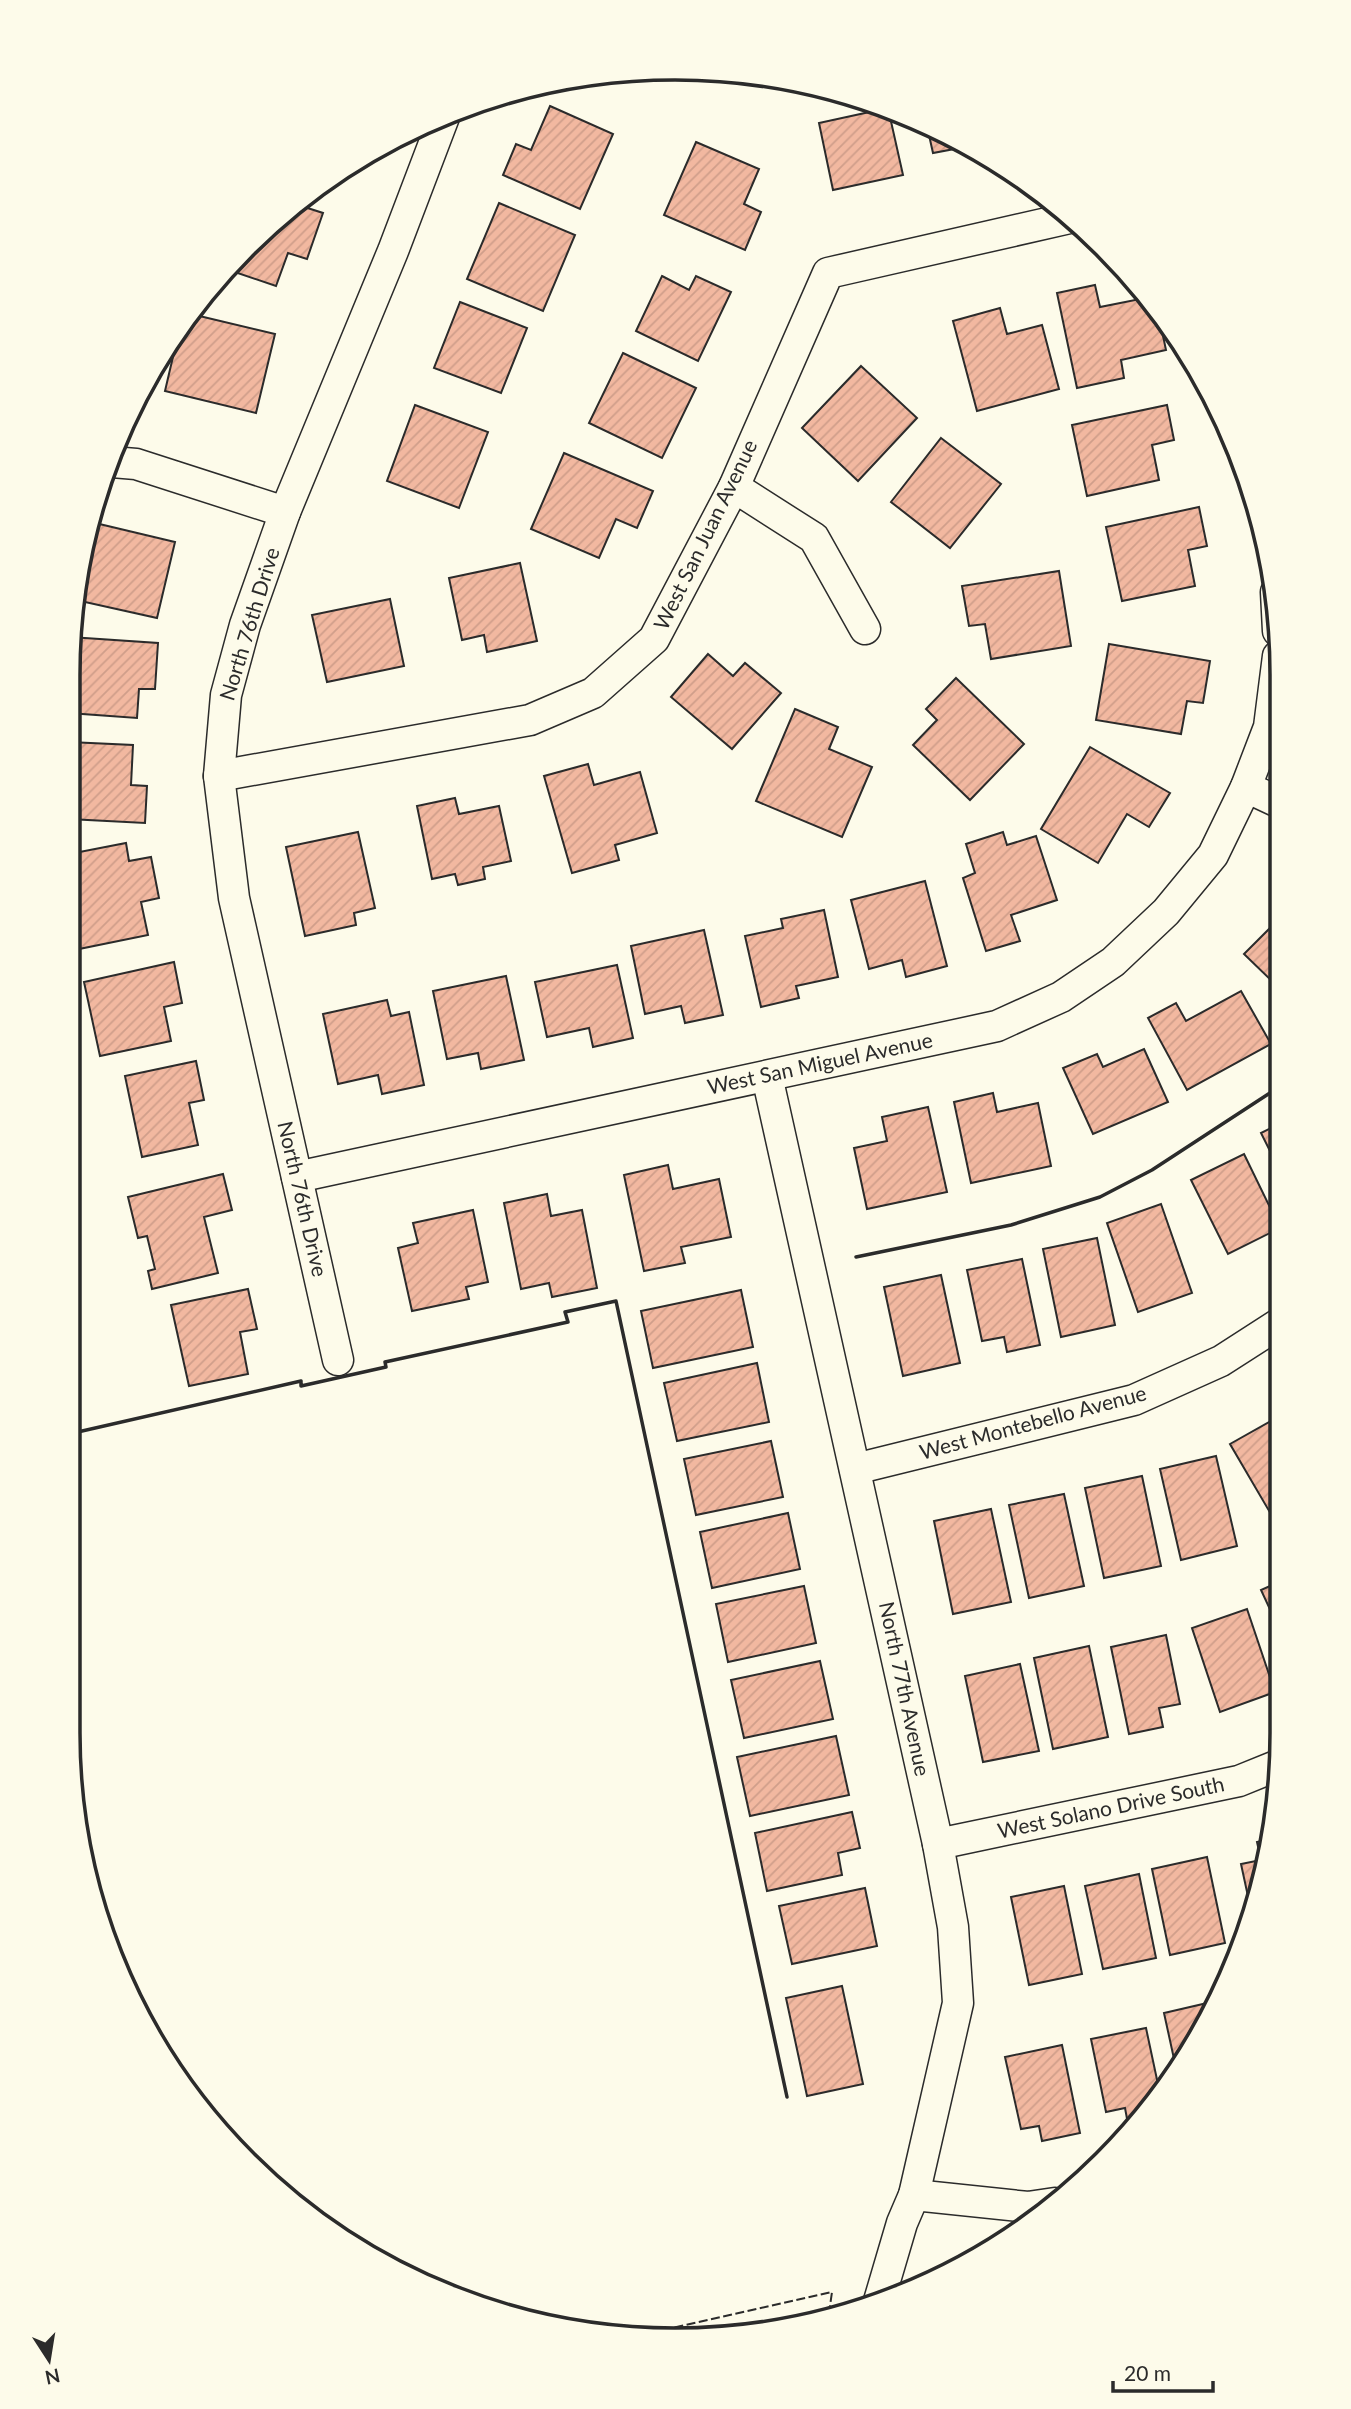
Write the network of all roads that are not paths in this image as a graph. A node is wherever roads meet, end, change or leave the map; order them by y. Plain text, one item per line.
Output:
1 (439, 130) edge
2 (1059, 220) edge
3 (120, 463) edge
4 (734, 487) junction
5 (285, 512) junction
6 (865, 629) dead end
7 (1270, 719) edge
8 (219, 776) junction
9 (1246, 787) junction
10 (1270, 798) edge
11 (766, 1076) junction
12 (297, 1177) junction
13 (1270, 1329) edge
14 (338, 1360) dead end
15 (855, 1469) junction
16 (1269, 1769) edge
17 (938, 1844) junction
18 (914, 2195) junction
19 (1039, 2205) edge
20 (882, 2291) edge

1 - 5 street, North 76th Drive
2 - 4 street, West San Juan Avenue
3 - 5 street
4 - 6 street
4 - 8 street, West San Juan Avenue
5 - 8 street, North 76th Drive
7 - 9 street, West San Miguel Avenue
8 - 12 street, North 76th Drive
9 - 10 street
9 - 11 street, West San Miguel Avenue
11 - 12 street, West San Miguel Avenue
11 - 15 street, North 77th Avenue
12 - 14 street, North 76th Drive
13 - 15 street, West Montebello Avenue
15 - 17 street, North 77th Avenue
16 - 17 street, West Solano Drive South
17 - 18 street, North 77th Avenue
18 - 19 street
18 - 20 street, North 77th Avenue

